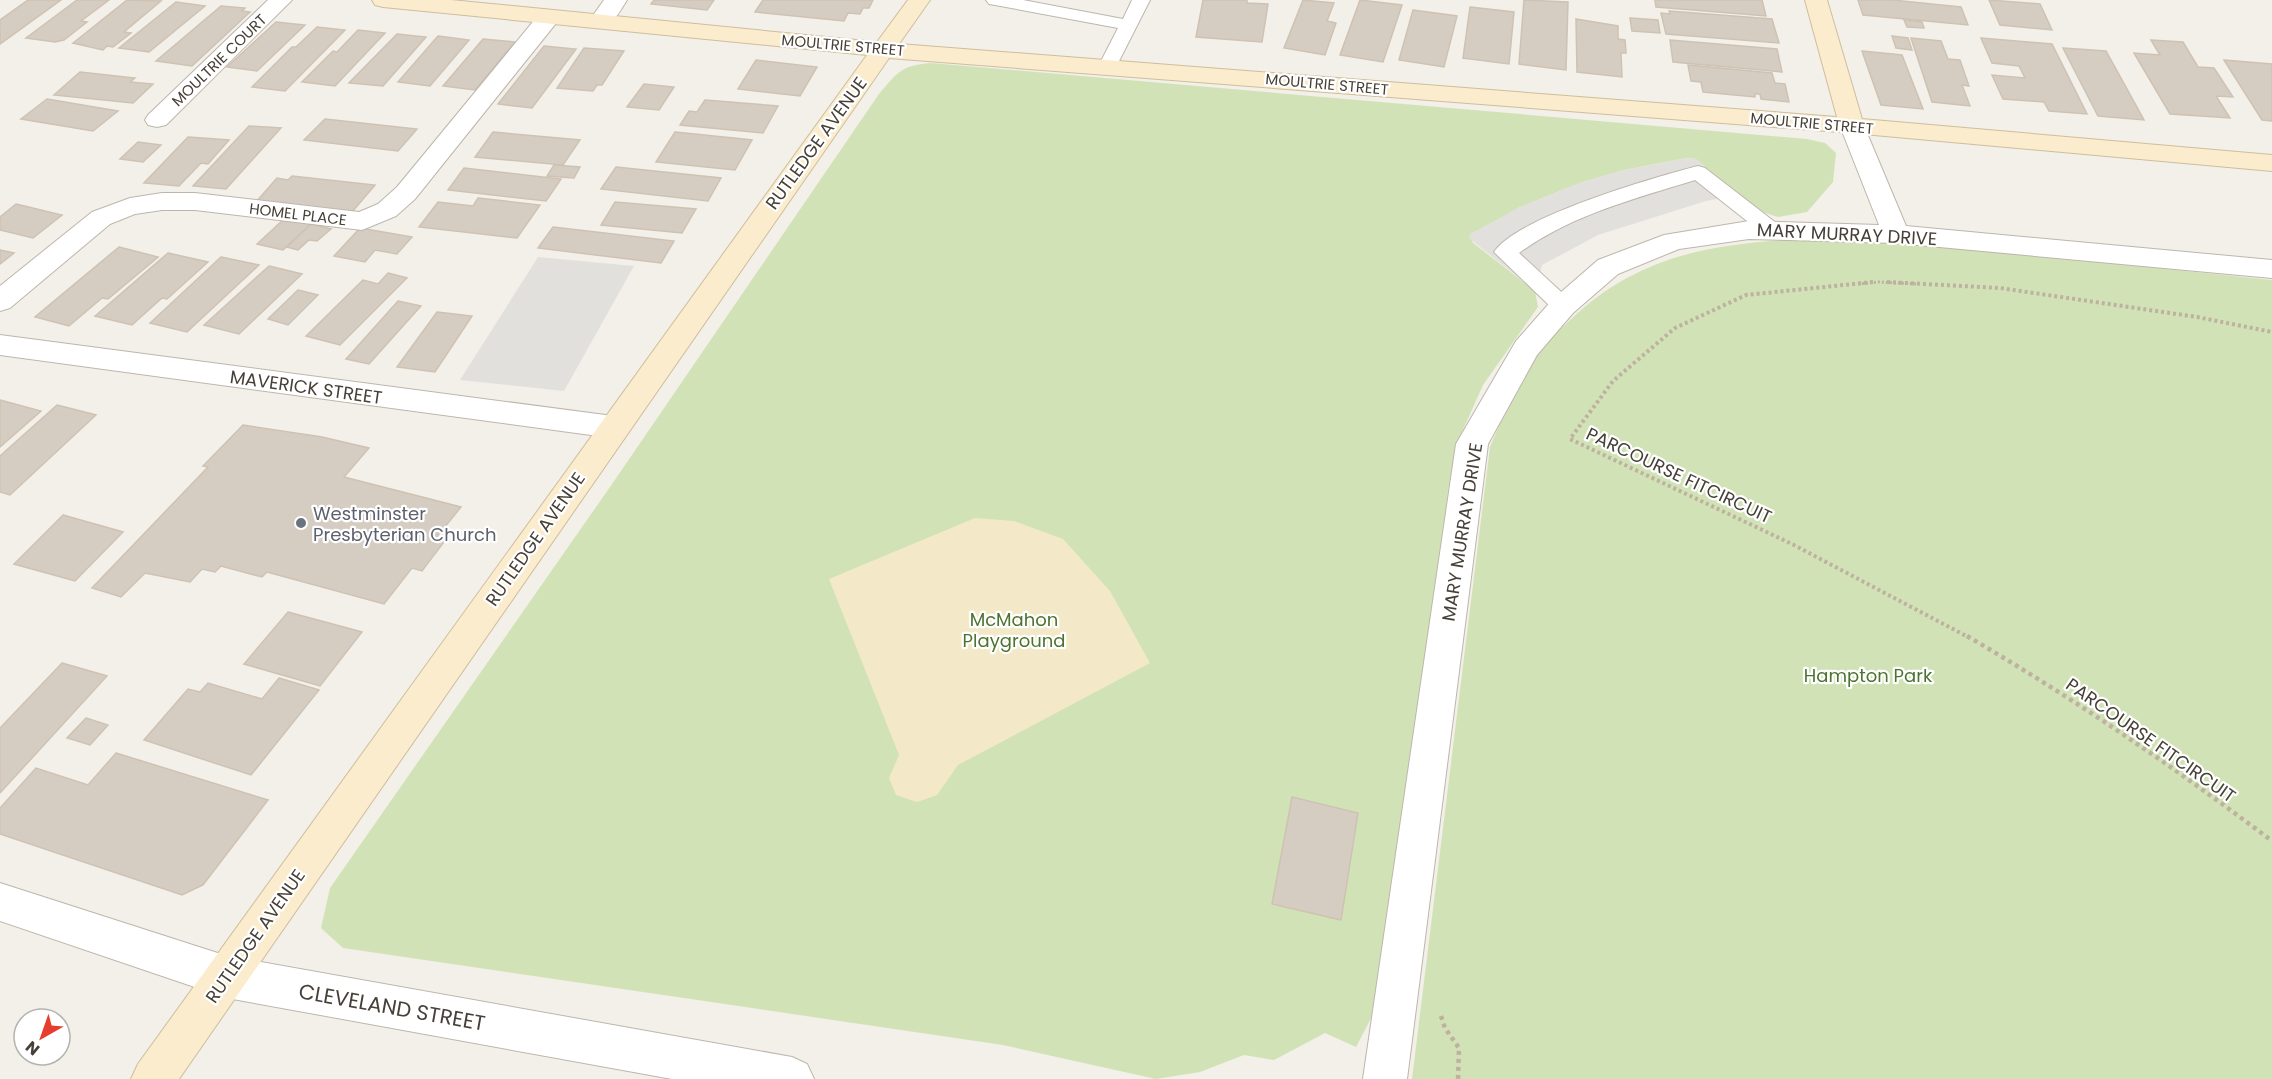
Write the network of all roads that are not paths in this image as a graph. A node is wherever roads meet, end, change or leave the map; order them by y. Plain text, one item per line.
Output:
1 (281, 0) edge
2 (383, 0) edge
3 (616, 0) edge
4 (919, 0) edge
5 (995, 0) edge
6 (1141, 0) edge
7 (1816, 0) edge
8 (549, 17) junction
9 (600, 21) junction
10 (1128, 25) junction
11 (883, 50) junction
12 (1107, 67) junction
13 (157, 120) dead end
14 (1852, 126) junction
15 (2272, 163) edge
16 (1773, 231) junction
17 (1896, 234) junction
18 (2272, 269) edge
19 (0, 302) edge
20 (1563, 306) junction
21 (0, 345) edge
22 (613, 427) junction
23 (0, 902) edge
24 (227, 977) junction
25 (153, 1079) edge
26 (792, 1079) edge
27 (1385, 1079) edge

1 - 13 street, MOULTRIE COURT
2 - 8 street, MOULTRIE STREET
3 - 9 street
4 - 11 street, RUTLEDGE AVENUE
5 - 10 lane
6 - 10 lane
7 - 14 street
8 - 9 street, MOULTRIE STREET
8 - 19 street, HOMEL PLACE
9 - 11 street, MOULTRIE STREET
10 - 12 lane
11 - 12 street, MOULTRIE STREET
11 - 22 street, RUTLEDGE AVENUE
12 - 14 street, MOULTRIE STREET
14 - 15 street, MOULTRIE STREET
14 - 17 street
16 - 17 street, MARY MURRAY DRIVE
16 - 20 street, MARY MURRAY DRIVE
16 - 20 lane
17 - 18 street, MARY MURRAY DRIVE
20 - 27 street, MARY MURRAY DRIVE
21 - 22 street, MAVERICK STREET
22 - 24 street, RUTLEDGE AVENUE
23 - 24 street, CLEVELAND STREET
24 - 25 street, RUTLEDGE AVENUE
24 - 26 street, CLEVELAND STREET

